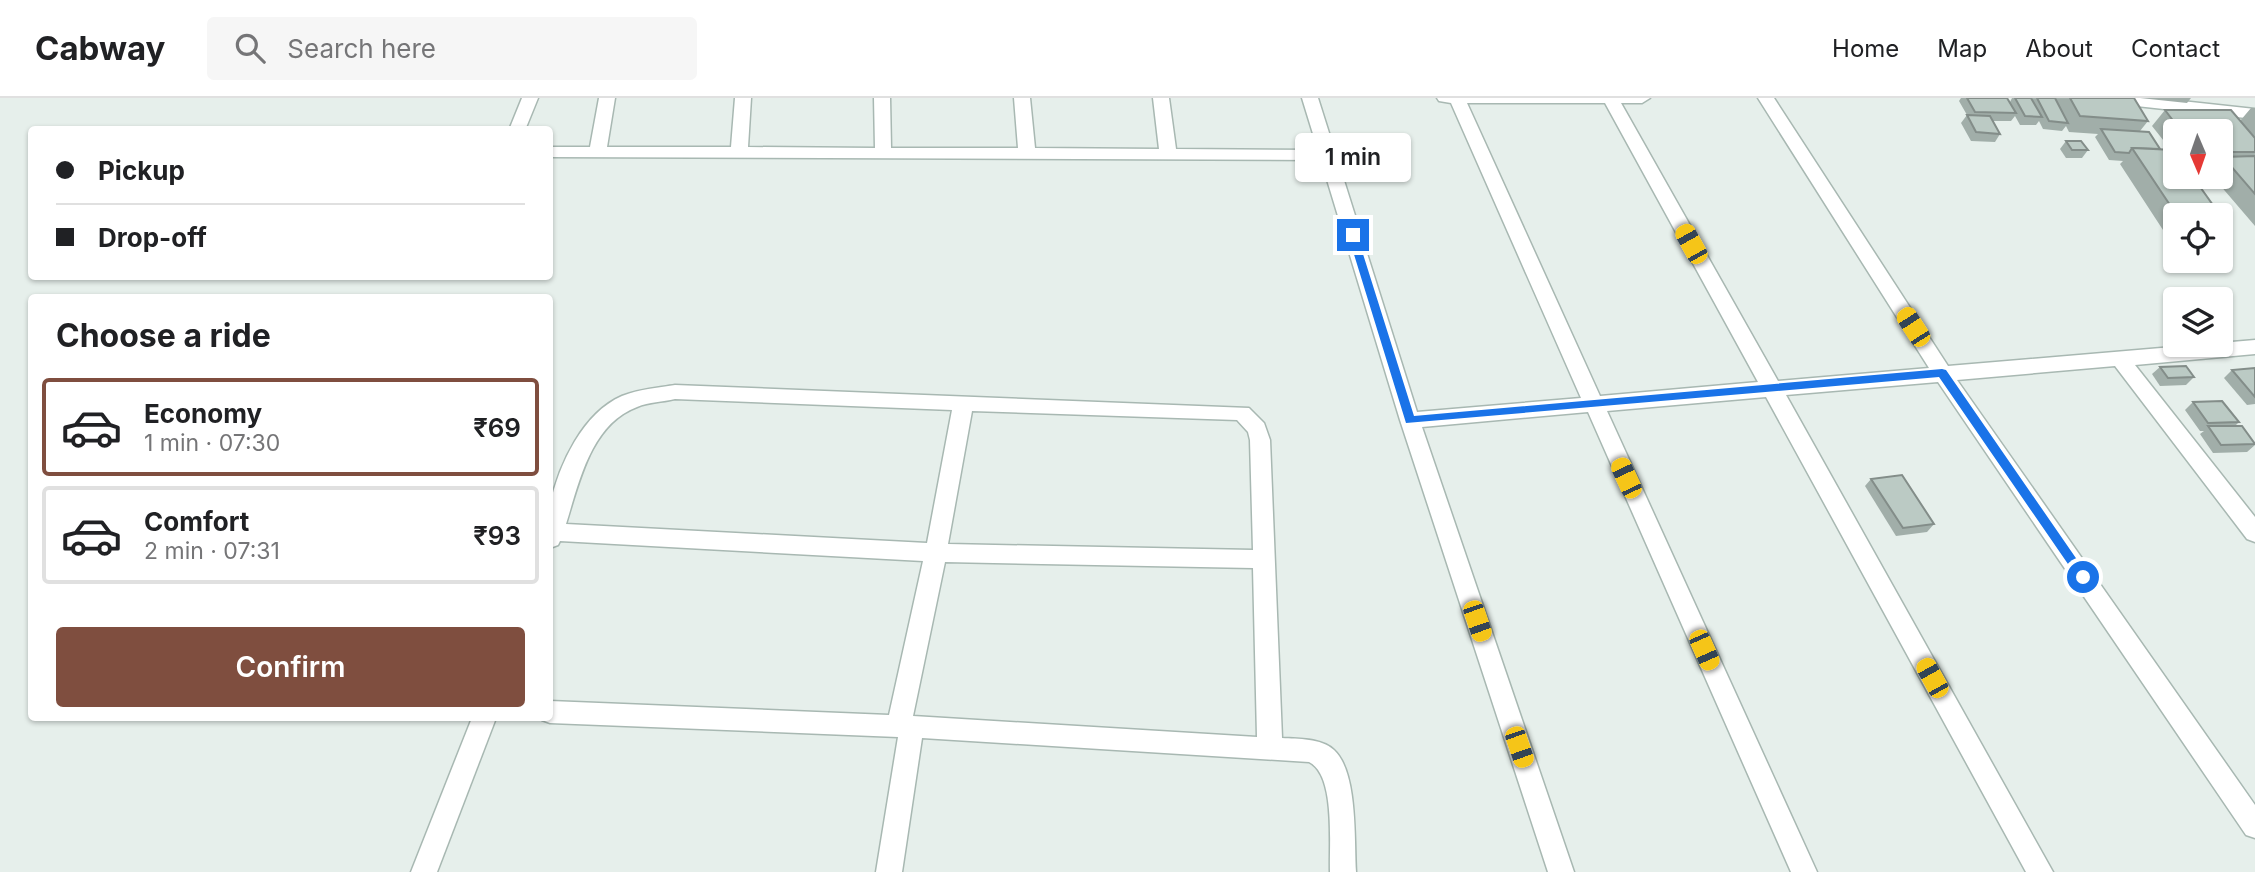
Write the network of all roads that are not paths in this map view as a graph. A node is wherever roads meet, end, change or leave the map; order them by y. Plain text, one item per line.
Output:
1 (530, 98) edge
2 (607, 98) edge
3 (743, 98) edge
4 (882, 98) edge
5 (1022, 98) edge
6 (1161, 98) edge
7 (1310, 98) edge
8 (1643, 98) edge
9 (1766, 98) edge
10 (2109, 98) edge
11 (2198, 98) edge
12 (1450, 99) edge
13 (1611, 99) edge
14 (2216, 109) junction
15 (2255, 114) edge
16 (519, 126) edge
17 (553, 152) edge
18 (597, 152) junction
19 (739, 153) junction
20 (883, 153) junction
21 (1027, 154) junction
22 (1168, 155) junction
23 (1328, 155) junction
24 (2255, 347) edge
25 (2119, 358) junction
26 (1942, 373) junction
27 (1771, 388) junction
28 (963, 404) junction
29 (1593, 404) junction
30 (1410, 420) junction
31 (553, 529) edge
32 (2255, 533) edge
33 (553, 535) edge
34 (936, 553) junction
35 (1264, 559) junction
36 (553, 712) edge
37 (483, 721) edge
38 (906, 726) junction
39 (1269, 750) junction
40 (2255, 826) edge
41 (424, 872) edge
42 (890, 872) edge
43 (1343, 872) edge
44 (1561, 872) edge
45 (1804, 872) edge
46 (2040, 872) edge

1 - 16 street
2 - 18 street
3 - 19 street
4 - 20 street
5 - 21 street
6 - 22 street
7 - 23 street
8 - 13 street
9 - 26 street
10 - 14 street
11 - 14 street
12 - 13 street
12 - 29 street
13 - 27 street
14 - 15 street
17 - 18 street
18 - 19 street
19 - 20 street
20 - 21 street
21 - 22 street
22 - 23 street
23 - 30 street
24 - 25 street
25 - 26 street
25 - 32 street
26 - 27 street
26 - 40 street
27 - 29 street
27 - 46 street
28 - 31 street
28 - 34 street
28 - 35 street
29 - 30 street
29 - 45 street
30 - 44 street
33 - 34 street
34 - 35 street
34 - 38 street
35 - 39 street
36 - 38 street
37 - 41 street
38 - 39 street
38 - 42 street
39 - 43 street

